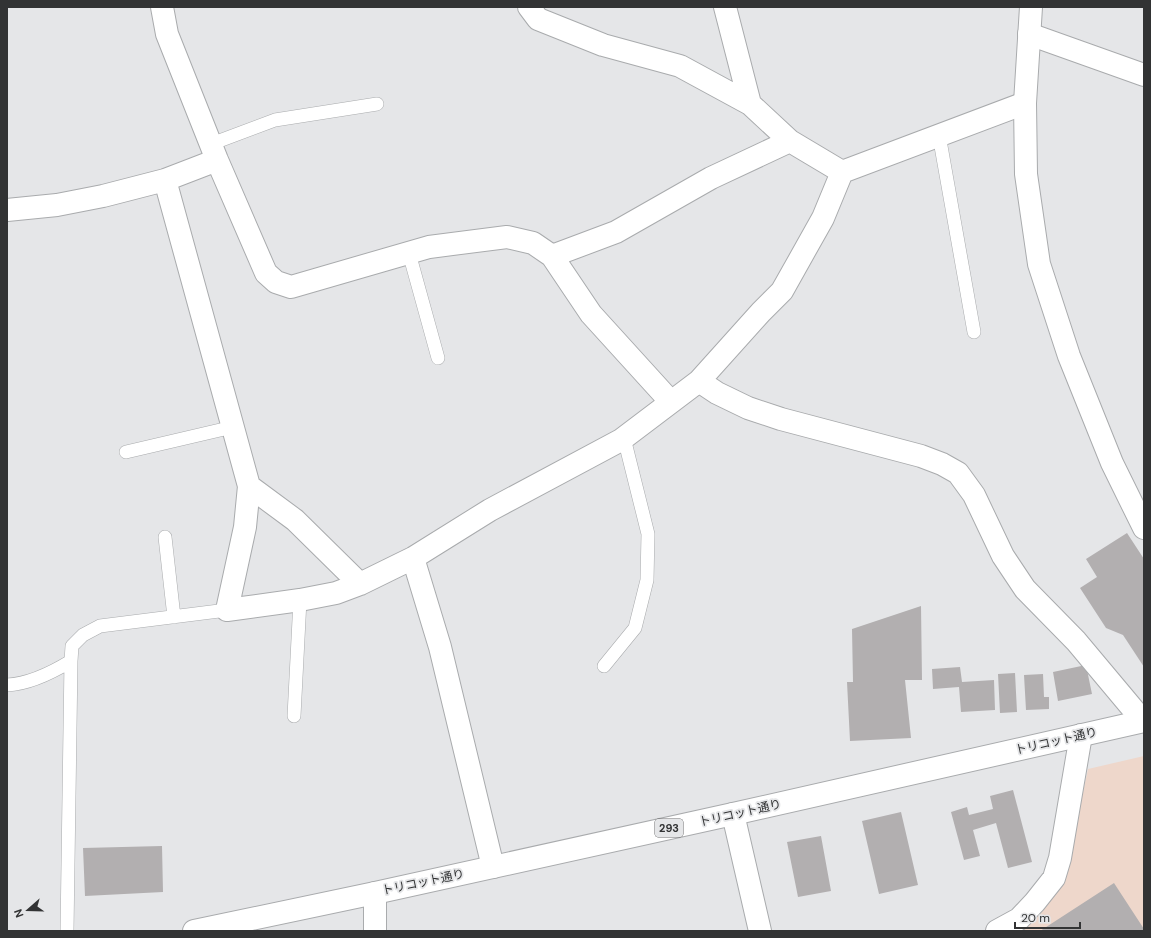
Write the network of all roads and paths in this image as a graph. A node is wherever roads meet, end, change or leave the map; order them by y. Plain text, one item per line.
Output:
1 (162, 7) edge
2 (529, 7) edge
3 (725, 7) edge
4 (1031, 7) edge
5 (1029, 34) junction
6 (1144, 75) edge
7 (1025, 103) junction
8 (377, 104) dead end
9 (750, 104) junction
10 (939, 136) junction
11 (790, 141) junction
12 (214, 152) junction
13 (842, 172) junction
14 (165, 180) junction
15 (7, 210) edge
16 (409, 253) junction
17 (552, 256) junction
18 (974, 332) dead end
19 (438, 358) dead end
20 (699, 381) junction
21 (671, 402) junction
22 (233, 427) junction
23 (624, 438) junction
24 (126, 452) dead end
25 (249, 486) junction
26 (1144, 528) edge
27 (165, 537) dead end
28 (413, 558) junction
29 (360, 584) junction
30 (300, 600) junction
31 (227, 610) junction
32 (174, 617) junction
33 (71, 661) junction
34 (604, 666) dead end
35 (7, 685) edge
36 (294, 716) dead end
37 (1144, 721) edge
38 (1080, 735) junction
39 (733, 814) junction
40 (494, 867) junction
41 (375, 893) junction
42 (67, 931) edge
43 (194, 931) edge
44 (375, 931) edge
45 (760, 931) edge
46 (996, 931) edge

1 - 12 main road
2 - 9 main road
3 - 9 main road
4 - 5 main road
5 - 6 main road
5 - 7 main road
7 - 10 main road
7 - 26 main road
8 - 12 lane
9 - 11 main road
10 - 13 main road
10 - 18 lane
11 - 13 main road
11 - 17 main road
12 - 14 main road
12 - 16 main road
13 - 20 main road
14 - 15 main road
14 - 22 main road
16 - 17 main road
16 - 19 lane
17 - 21 main road
20 - 21 main road
20 - 37 main road
21 - 23 main road
22 - 24 lane
22 - 25 main road
23 - 28 main road
23 - 34 lane
25 - 29 main road
25 - 31 main road
27 - 32 lane
28 - 29 main road
28 - 40 main road
29 - 30 main road
30 - 31 main road
30 - 36 lane
31 - 32 lane
32 - 33 lane
33 - 35 lane
33 - 42 lane
37 - 38 main road, トリコット通り / 293
38 - 39 main road, トリコット通り / 293
38 - 46 main road
39 - 40 main road, トリコット通り / 293
39 - 45 main road
40 - 41 main road, トリコット通り / 293
41 - 43 main road, トリコット通り / 293
41 - 44 main road

